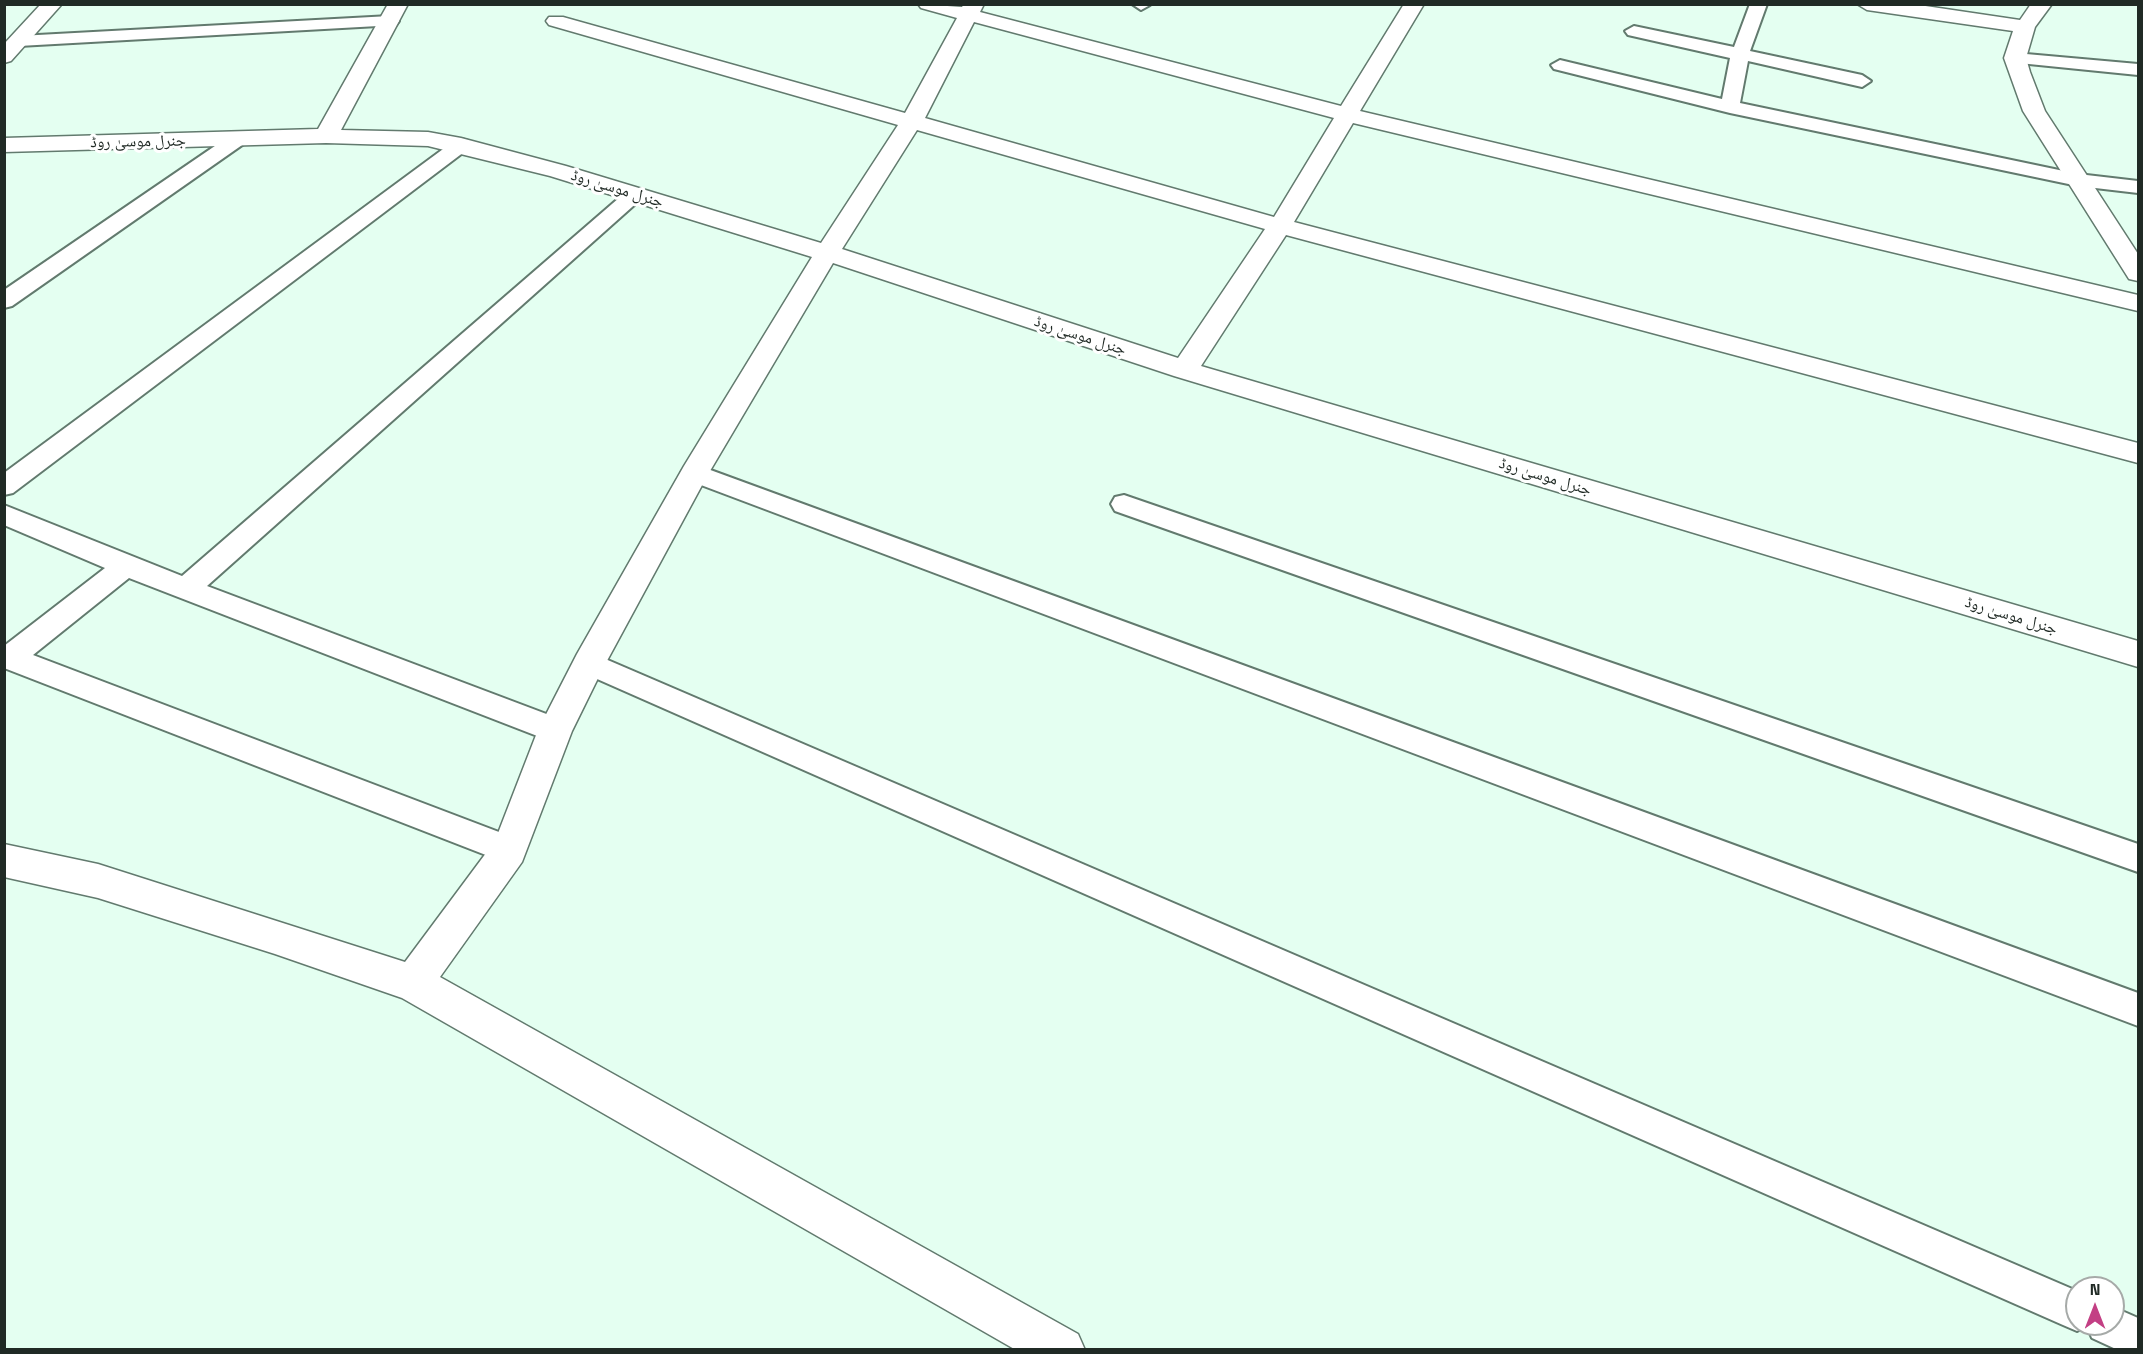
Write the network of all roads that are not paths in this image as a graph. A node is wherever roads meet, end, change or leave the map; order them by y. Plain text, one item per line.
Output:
1 (52, 4) edge
2 (928, 4) edge
3 (1414, 4) edge
4 (1759, 4) edge
5 (1867, 4) edge
6 (2042, 4) edge
7 (972, 9) edge
8 (394, 13) edge
9 (556, 21) dead end
10 (2025, 27) junction
11 (1634, 31) dead end
12 (17, 32) junction
13 (1740, 56) junction
14 (4, 57) edge
15 (2015, 58) junction
16 (1560, 65) dead end
17 (2139, 70) edge
18 (1862, 81) dead end
19 (1730, 107) junction
20 (1348, 115) junction
21 (912, 121) junction
22 (326, 136) junction
23 (238, 140) junction
24 (4, 145) edge
25 (461, 145) junction
26 (2078, 180) junction
27 (2139, 188) edge
28 (634, 195) junction
29 (1280, 226) junction
30 (827, 253) junction
31 (2139, 273) edge
32 (4, 301) edge
33 (2139, 303) edge
34 (1184, 370) junction
35 (2139, 453) edge
36 (694, 473) junction
37 (4, 486) edge
38 (1124, 504) dead end
39 (4, 514) edge
40 (126, 566) junction
41 (186, 588) junction
42 (2139, 654) edge
43 (589, 663) junction
44 (555, 730) junction
45 (509, 850) junction
46 (2139, 858) edge
47 (4, 860) edge
48 (413, 983) junction
49 (2139, 1010) edge
50 (2065, 1306) edge
51 (2125, 1332) edge
52 (2139, 1338) edge
53 (1062, 1350) edge

1 - 12 street
2 - 7 street
3 - 20 street
4 - 13 lane
5 - 10 street
6 - 10 street
7 - 20 street
7 - 21 street
8 - 12 lane
8 - 22 street
9 - 21 street
10 - 15 street
11 - 13 lane
12 - 14 street
13 - 18 lane
13 - 19 lane
15 - 17 lane
15 - 26 street
16 - 19 lane
19 - 26 lane
20 - 29 street
20 - 33 street
21 - 29 street
21 - 30 street
22 - 23 street, جنرل موسیٰ روڈ
22 - 25 street, جنرل موسیٰ روڈ
23 - 24 street, جنرل موسیٰ روڈ
23 - 32 lane
25 - 28 street, جنرل موسیٰ روڈ
25 - 37 lane
26 - 27 lane
26 - 31 street
28 - 30 street, جنرل موسیٰ روڈ
28 - 41 lane
29 - 34 street
29 - 35 street
30 - 34 street, جنرل موسیٰ روڈ
30 - 36 street
34 - 42 street, جنرل موسیٰ روڈ
36 - 43 street
36 - 49 lane
38 - 46 lane
39 - 40 lane
40 - 41 lane
40 - 45 lane
41 - 44 lane
43 - 44 street
43 - 50 lane
44 - 45 street
45 - 48 street
47 - 48 street
48 - 53 street
51 - 52 lane

